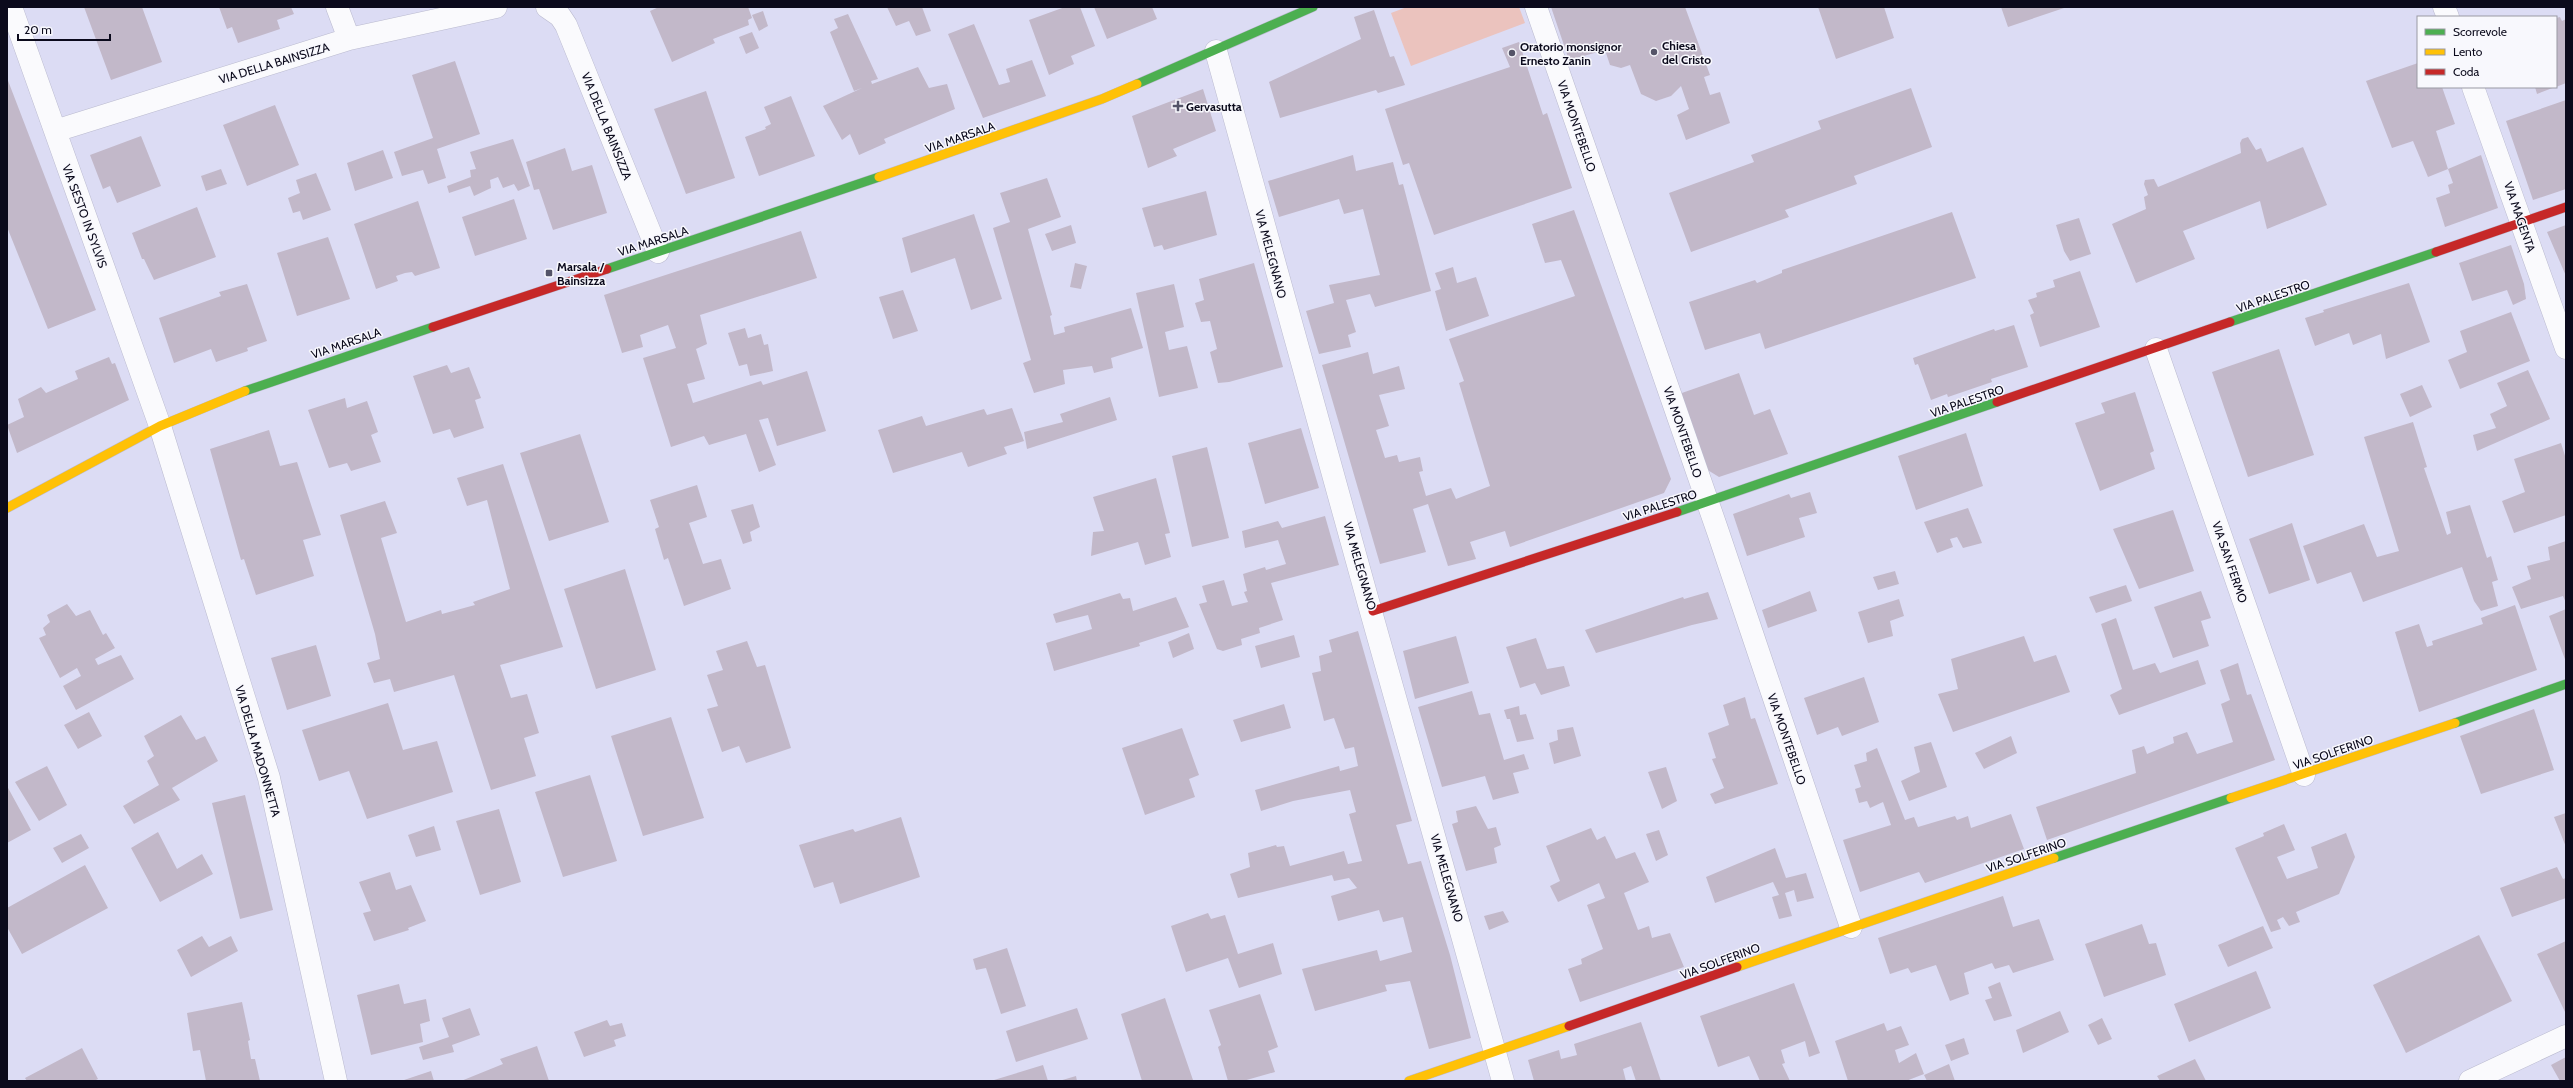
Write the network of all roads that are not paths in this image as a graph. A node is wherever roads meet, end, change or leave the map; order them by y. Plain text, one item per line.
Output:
1 (11, 7) edge
2 (337, 7) edge
3 (496, 7) edge
4 (547, 7) edge
5 (1312, 7) edge
6 (1536, 7) edge
7 (349, 40) junction
8 (1216, 51) junction
9 (2473, 88) edge
10 (55, 131) junction
11 (2566, 207) edge
12 (2522, 222) junction
13 (658, 252) junction
14 (2566, 348) edge
15 (2156, 349) junction
16 (160, 426) junction
17 (1707, 502) junction
18 (7, 508) edge
19 (1373, 611) junction
20 (2566, 684) edge
21 (2304, 775) junction
22 (1851, 927) junction
23 (2566, 1036) edge
24 (1496, 1054) junction
25 (336, 1081) edge
26 (1409, 1081) edge
27 (1503, 1081) edge
28 (2470, 1081) edge

1 - 10 street, VIA SESTO IN SYLVIS
2 - 7 street
3 - 7 street, VIA DELLA BAINSIZZA
4 - 13 street, VIA DELLA BAINSIZZA
5 - 8 street, VIA MARSALA
6 - 17 street, VIA MONTEBELLO
7 - 10 street, VIA DELLA BAINSIZZA
8 - 13 street, VIA MARSALA
8 - 19 street, VIA MELEGNANO
9 - 12 street, VIA MAGENTA
10 - 16 street, VIA SESTO IN SYLVIS
11 - 12 street, VIA PALESTRO
12 - 14 street, VIA MAGENTA
12 - 15 street, VIA PALESTRO
13 - 16 street, VIA MARSALA
15 - 17 street, VIA PALESTRO
15 - 21 street, VIA SAN FERMO
16 - 18 street, VIA MARSALA
16 - 25 street, VIA DELLA MADONNETTA
17 - 19 street, VIA PALESTRO
17 - 22 street, VIA MONTEBELLO
19 - 24 street, VIA MELEGNANO
20 - 21 street, VIA SOLFERINO
21 - 22 street, VIA SOLFERINO
22 - 24 street, VIA SOLFERINO
23 - 28 street
24 - 26 street, VIA SOLFERINO
24 - 27 street, VIA MELEGNANO

